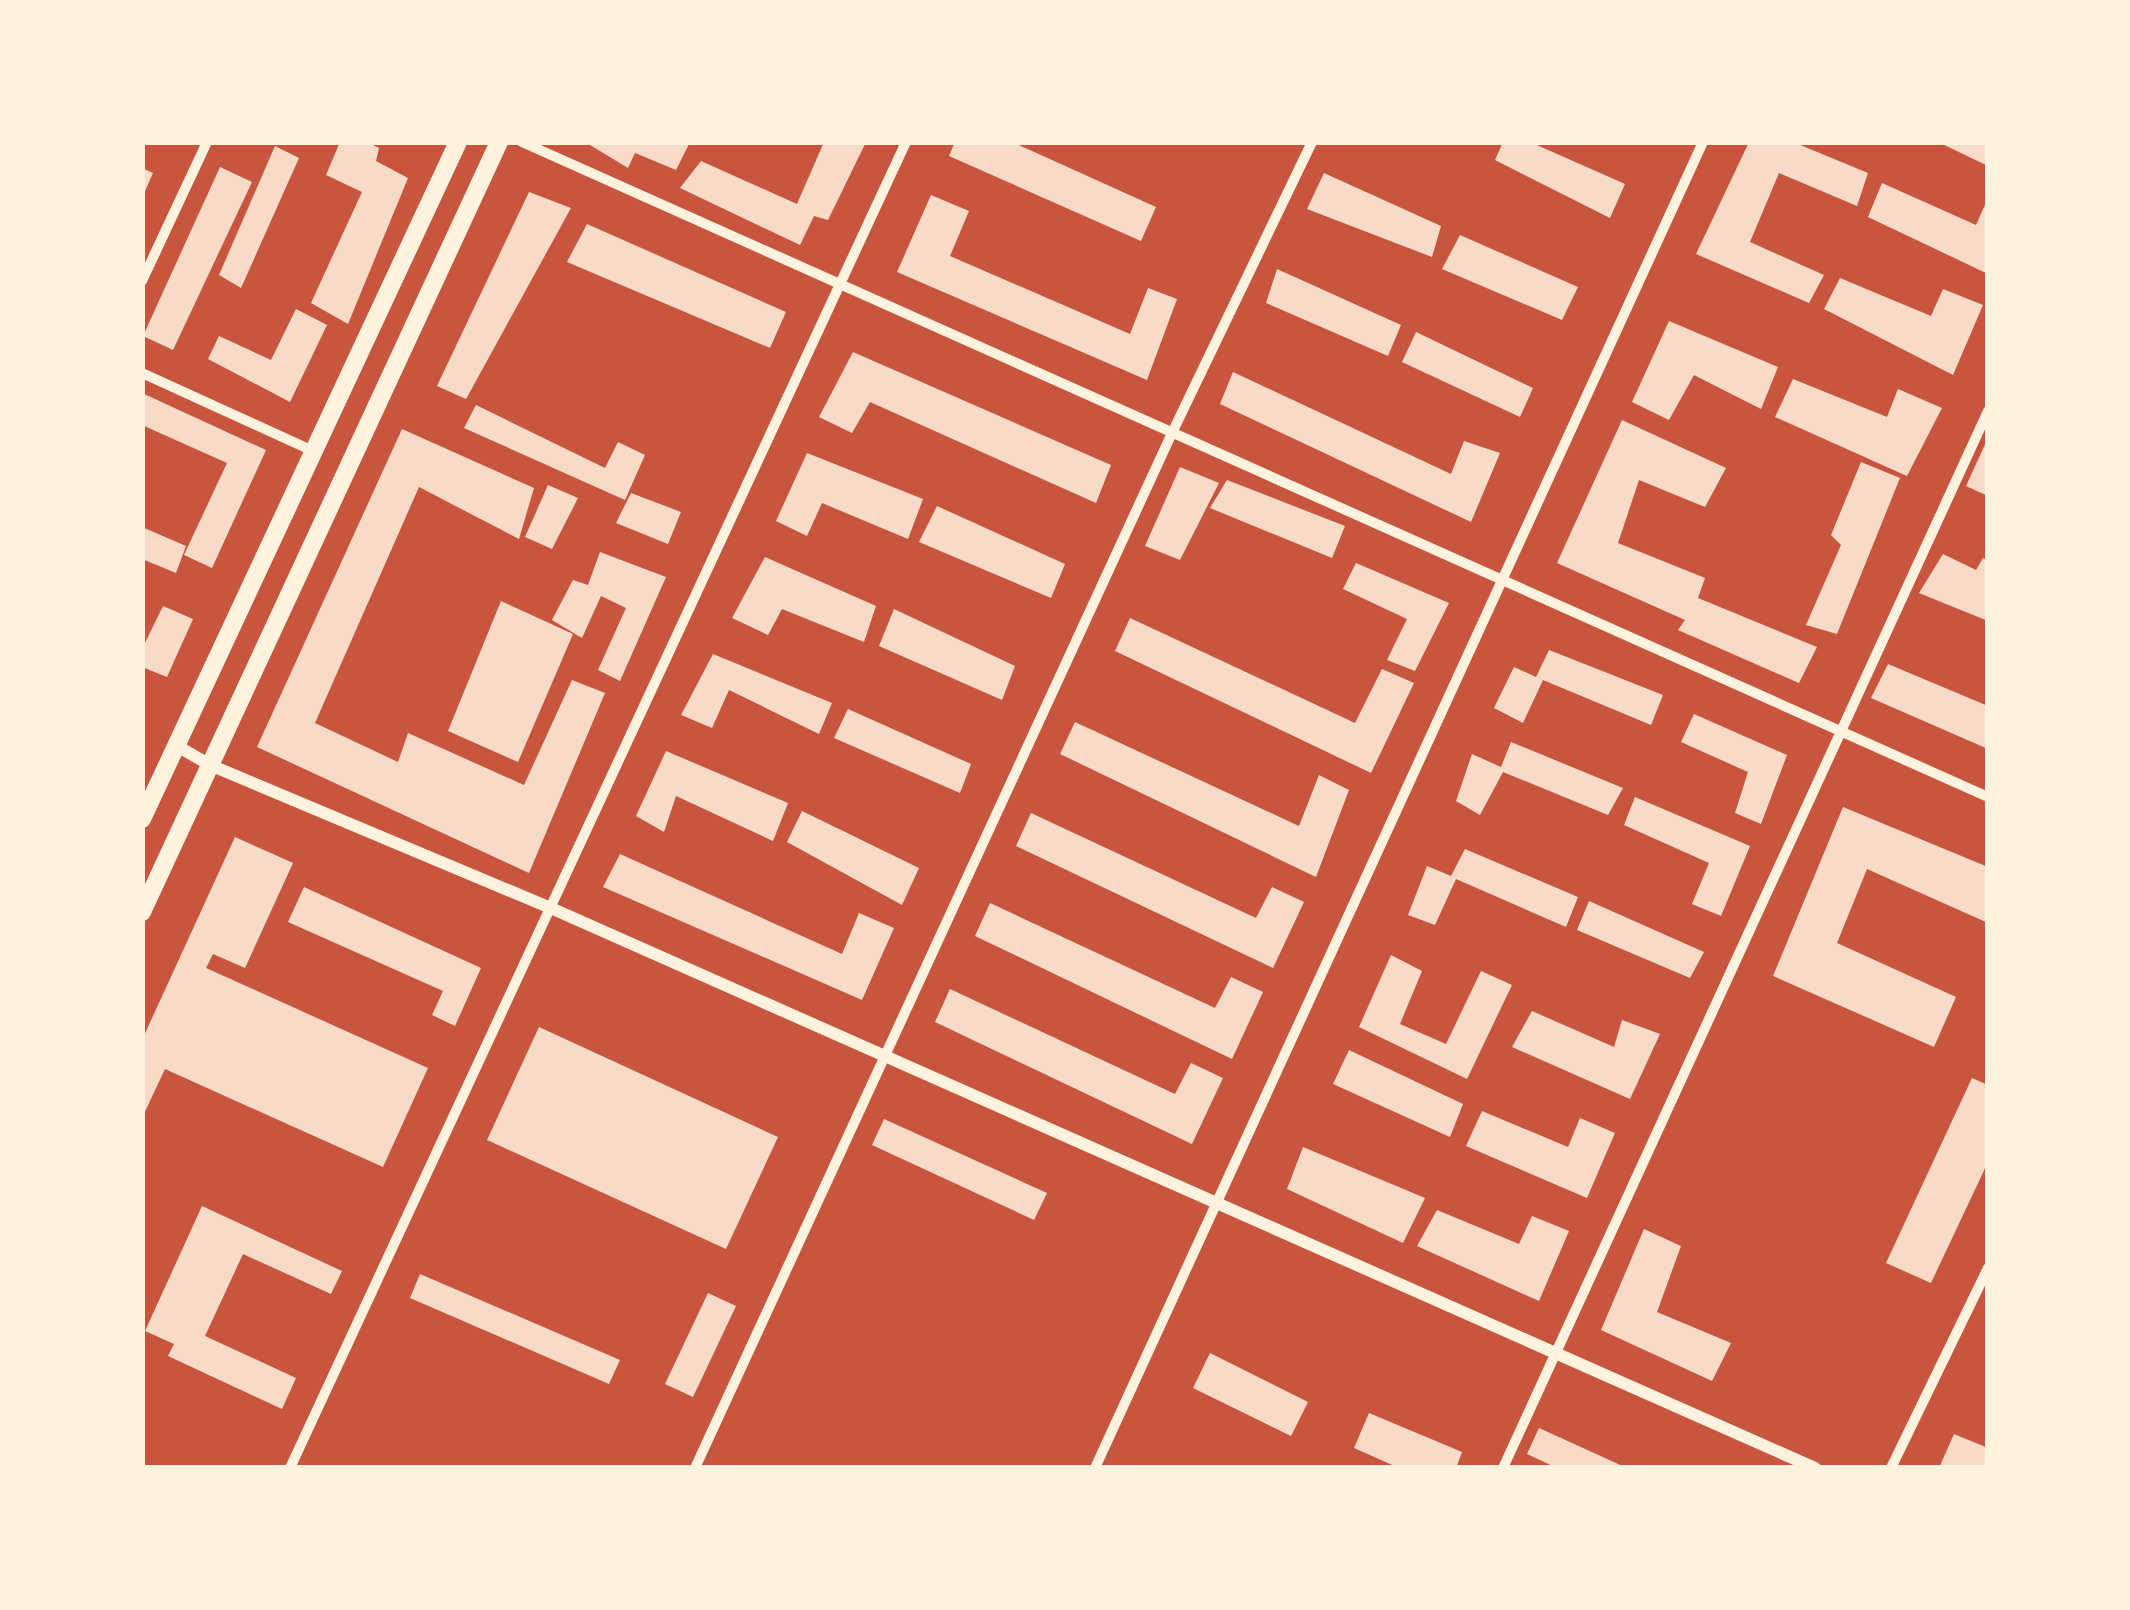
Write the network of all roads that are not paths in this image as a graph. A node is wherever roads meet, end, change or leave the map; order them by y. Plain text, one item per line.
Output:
1 (206, 142) edge
2 (458, 142) edge
3 (499, 142) edge
4 (522, 142) edge
5 (906, 142) edge
6 (1312, 142) edge
7 (1703, 142) edge
8 (142, 281) edge
9 (840, 285) junction
10 (142, 373) edge
11 (1988, 411) edge
12 (1172, 433) junction
13 (313, 451) junction
14 (1505, 581) junction
15 (1842, 730) junction
16 (184, 750) dead end
17 (210, 765) junction
18 (1988, 798) edge
19 (142, 819) edge
20 (553, 909) junction
21 (142, 912) edge
22 (883, 1055) junction
23 (1219, 1204) junction
24 (1988, 1268) edge
25 (1557, 1353) junction
26 (290, 1468) edge
27 (694, 1468) edge
28 (1095, 1468) edge
29 (1503, 1468) edge
30 (1815, 1468) edge
31 (1891, 1468) edge

1 - 8 street
2 - 13 highway
3 - 17 highway
4 - 9 street
5 - 9 street
6 - 12 street
7 - 14 street
9 - 12 street
9 - 20 street
10 - 13 street
11 - 15 street
12 - 14 street
12 - 22 street
13 - 19 highway
14 - 15 street
14 - 23 street
15 - 18 street
15 - 25 street
16 - 17 street
17 - 20 street
17 - 21 highway
20 - 22 street
20 - 26 street
22 - 23 street
22 - 27 street
23 - 25 street
23 - 28 street
24 - 31 street
25 - 29 street
25 - 30 street

